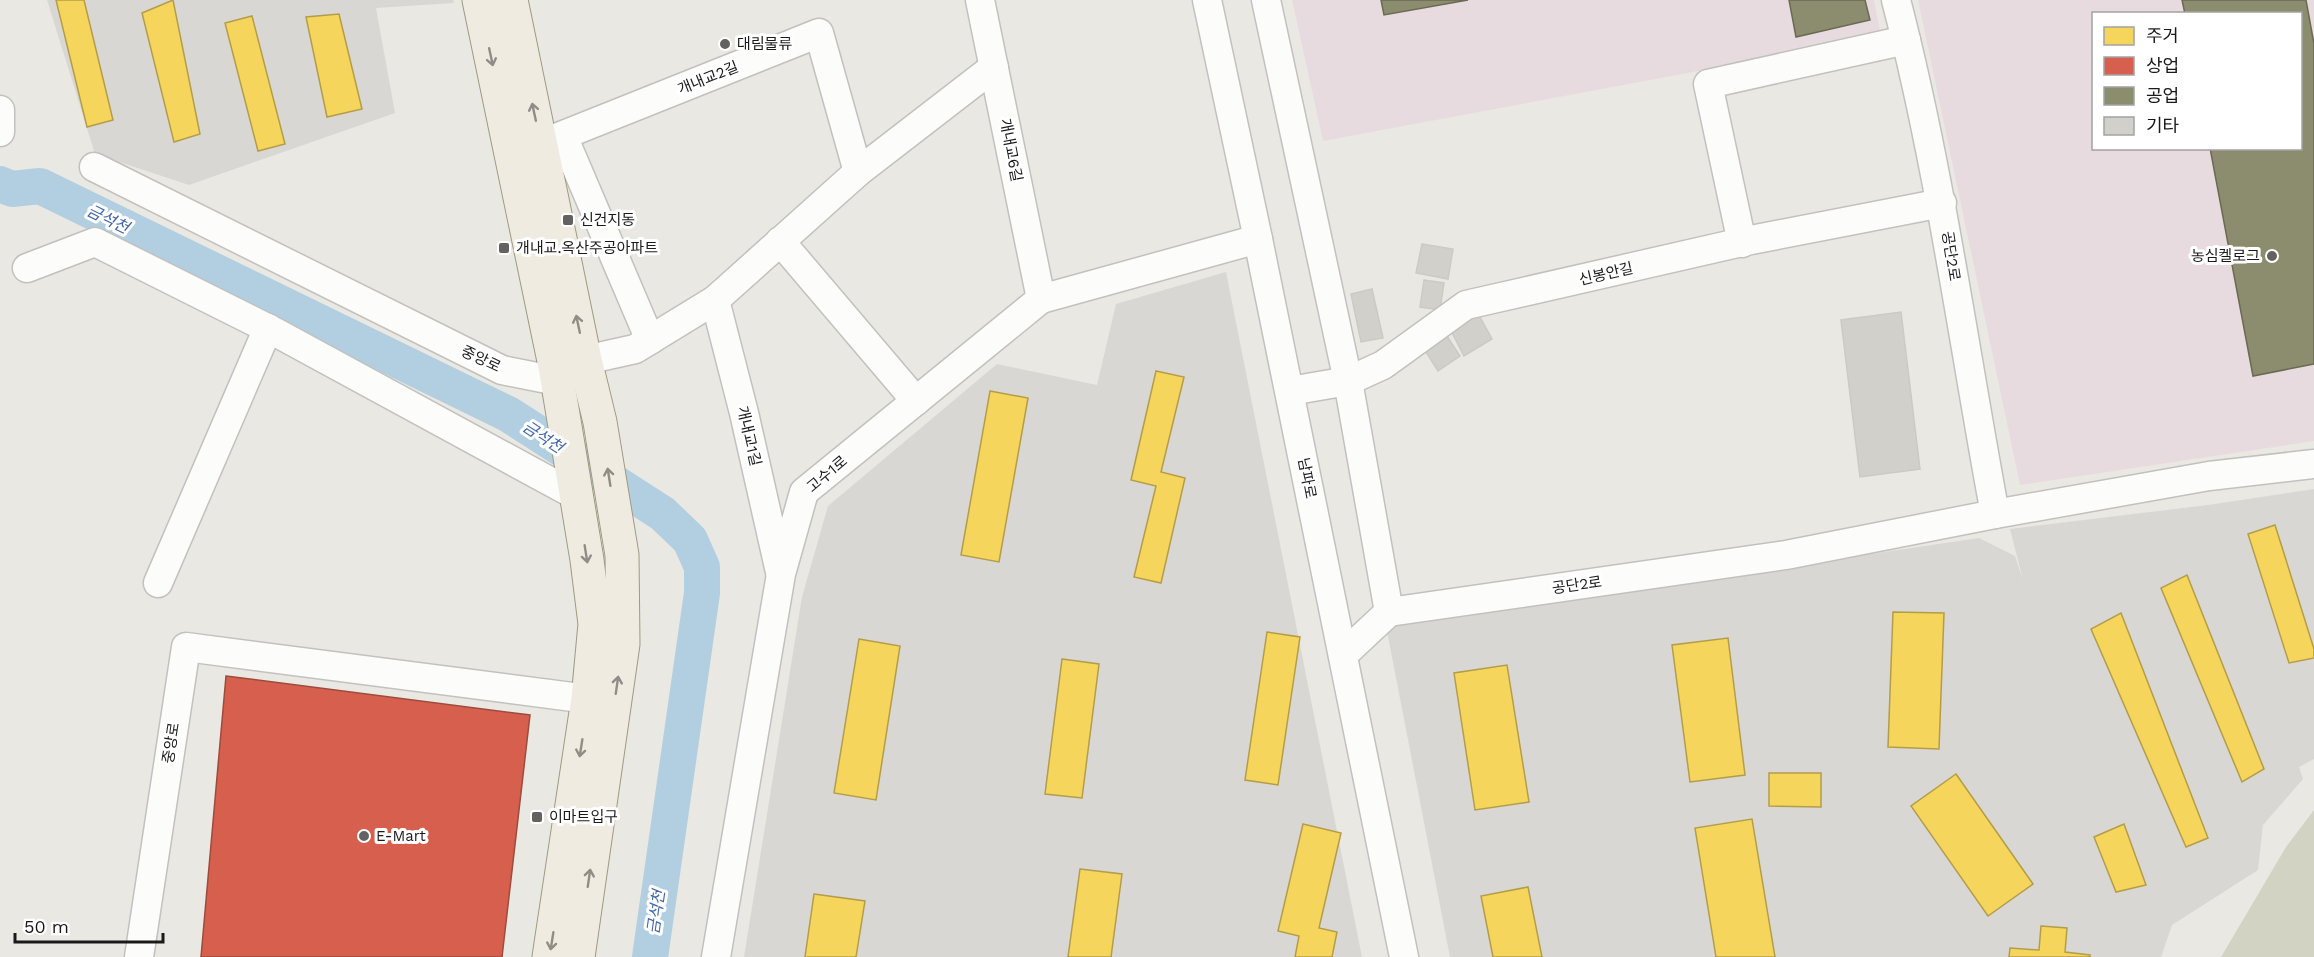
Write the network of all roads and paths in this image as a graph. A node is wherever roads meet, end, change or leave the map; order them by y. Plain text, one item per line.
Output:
1 (479, 0) edge
2 (511, 0) edge
3 (980, 0) edge
4 (1207, 0) edge
5 (1266, 0) edge
6 (1896, 0) edge
7 (1906, 40) junction
8 (994, 67) junction
9 (552, 140) junction
10 (93, 166) dead end
11 (858, 172) junction
12 (1942, 203) junction
13 (1258, 239) junction
14 (780, 241) junction
15 (1742, 243) junction
16 (27, 268) dead end
17 (1041, 299) junction
18 (714, 300) junction
19 (268, 328) junction
20 (650, 340) junction
21 (566, 369) junction
22 (1348, 381) junction
23 (1290, 392) junction
24 (916, 401) junction
25 (2314, 464) edge
26 (577, 496) junction
27 (1995, 514) junction
28 (781, 574) junction
29 (158, 583) dead end
30 (1389, 612) junction
31 (1343, 655) junction
32 (588, 699) junction
33 (139, 957) edge
34 (549, 957) edge
35 (578, 957) edge
36 (716, 957) edge
37 (1404, 957) edge

1 -> 21 main road
9 -> 2 main road
3 - 8 street, 개내교6길
4 - 13 street, 남파로
5 - 22 street
6 - 7 street, 공단2로
7 - 12 street, 공단2로
7 - 15 street
8 - 11 street
8 - 17 street, 개내교6길
9 - 11 street, 개내교2길
9 - 20 street
21 -> 9 main road
10 - 21 street, 중앙로
11 - 14 street
12 - 15 street, 신봉안길
12 - 27 street, 공단2로
13 - 17 street, 고수1로
13 - 23 street, 남파로
14 - 18 street
14 - 24 street
15 - 22 street, 신봉안길
16 - 19 street
17 - 24 street, 고수1로
18 - 20 street
18 - 28 street, 개내교1길
19 - 26 street
19 - 29 street
20 - 21 street
21 - 26 main road
35 -> 21 main road
22 - 23 street, 신봉안길
22 - 30 street
23 - 31 street, 남파로
24 - 28 street, 고수1로
25 - 27 street, 공단2로
26 -> 32 main road
27 - 30 street, 공단2로
28 - 36 street, 고수1로
30 - 31 street
31 - 37 street, 남파로
32 - 33 street, 중앙로
32 -> 34 main road

